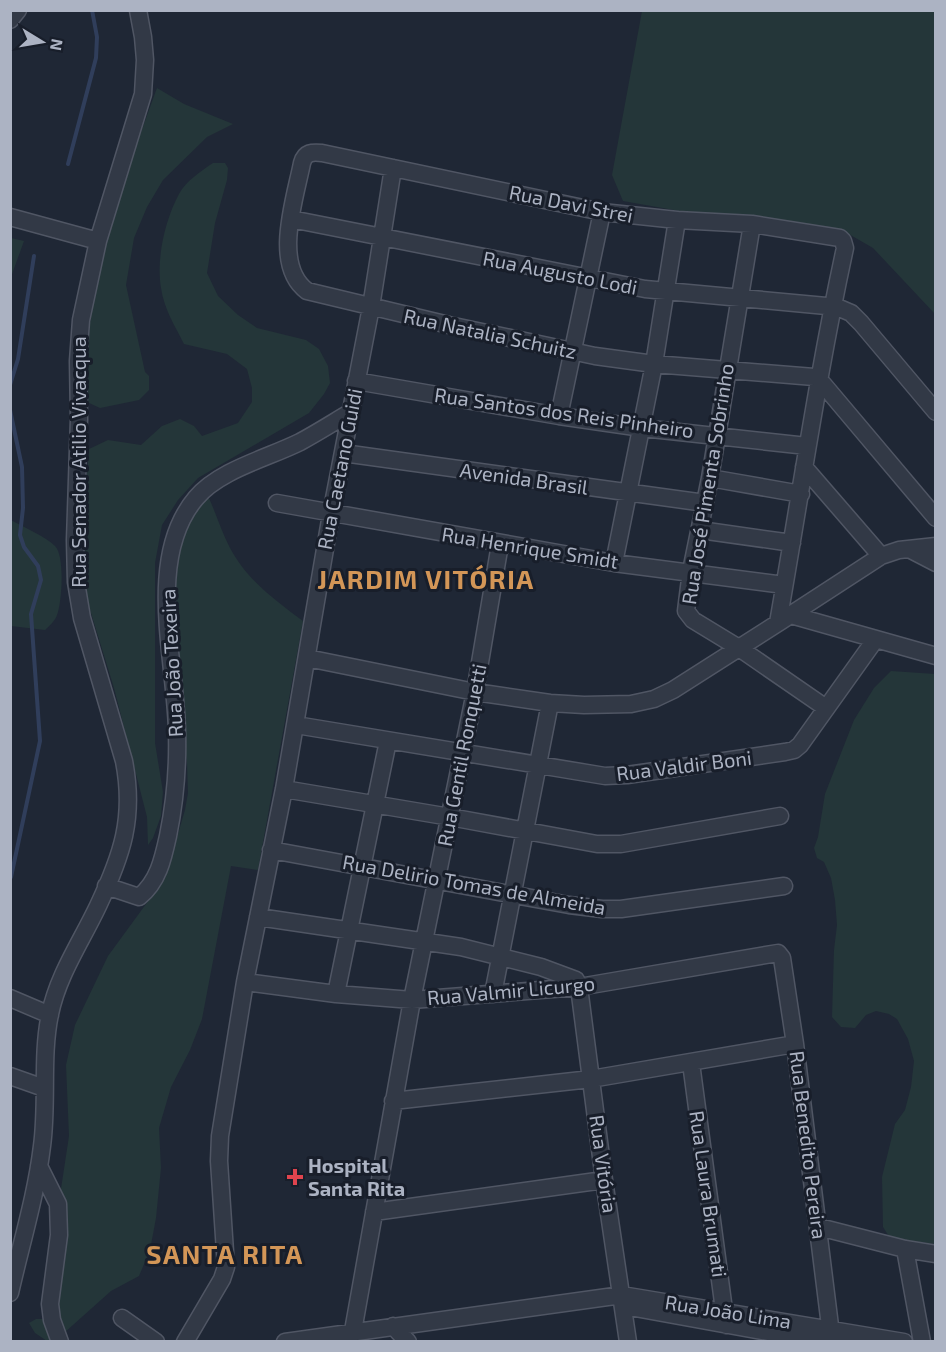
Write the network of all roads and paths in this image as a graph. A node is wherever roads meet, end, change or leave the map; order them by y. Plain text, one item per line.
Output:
1 (18, 10) edge
2 (138, 10) edge
3 (10, 20) edge
4 (305, 156) joint
5 (393, 168) junction
6 (602, 212) junction
7 (10, 217) edge
8 (291, 219) junction
9 (677, 220) junction
10 (752, 224) junction
11 (381, 237) junction
12 (98, 241) junction
13 (588, 279) junction
14 (666, 292) junction
15 (739, 298) junction
16 (832, 306) junction
17 (371, 307) junction
18 (573, 352) junction
19 (654, 364) junction
20 (727, 369) junction
21 (818, 379) junction
22 (356, 381) junction
23 (351, 412) junction
24 (936, 412) edge
25 (559, 416) junction
26 (642, 428) junction
27 (717, 435) junction
28 (807, 446) junction
29 (343, 453) junction
30 (804, 467) junction
31 (710, 478) junction
32 (627, 494) junction
33 (801, 494) junction
34 (277, 503) dead end
35 (705, 504) junction
36 (331, 514) junction
37 (936, 518) edge
38 (699, 530) junction
39 (792, 543) junction
40 (500, 544) junction
41 (936, 546) edge
42 (909, 549) junction
43 (882, 556) junction
44 (614, 563) junction
45 (936, 563) edge
46 (691, 571) junction
47 (784, 585) junction
48 (784, 619) junction
49 (875, 640) junction
50 (739, 648) junction
51 (936, 656) edge
52 (307, 658) junction
53 (475, 692) junction
54 (550, 703) junction
55 (826, 708) junction
56 (296, 725) junction
57 (388, 741) junction
58 (462, 753) junction
59 (538, 766) junction
60 (284, 789) junction
61 (376, 804) junction
62 (780, 816) dead end
63 (450, 817) junction
64 (525, 831) junction
65 (271, 850) junction
66 (363, 867) junction
67 (438, 881) junction
68 (106, 886) junction
69 (784, 886) dead end
70 (512, 895) junction
71 (258, 916) junction
72 (350, 931) junction
73 (425, 941) junction
74 (775, 953) joint
75 (500, 956) junction
76 (245, 982) junction
77 (579, 987) junction
78 (336, 994) junction
79 (492, 994) junction
80 (10, 998) edge
81 (412, 1000) junction
82 (50, 1015) junction
83 (795, 1044) junction
84 (691, 1063) junction
85 (10, 1076) edge
86 (591, 1079) junction
87 (45, 1088) junction
88 (393, 1101) junction
89 (39, 1166) junction
90 (604, 1180) junction
91 (374, 1212) junction
92 (819, 1227) junction
93 (905, 1249) junction
94 (936, 1254) edge
95 (14, 1255) edge
96 (10, 1293) edge
97 (623, 1301) junction
98 (122, 1318) dead end
99 (725, 1318) junction
100 (393, 1326) junction
101 (352, 1331) junction
102 (824, 1337) edge
103 (60, 1341) edge
104 (156, 1341) edge
105 (185, 1341) edge
106 (285, 1341) edge
107 (408, 1341) edge
108 (628, 1341) edge
109 (904, 1341) edge
110 (922, 1341) edge

1 - 3 street
2 - 12 street, Rua Senador Atilio Vivacqua
4 - 5 street, Rua Davi Strei
4 - 8 street, Rua Natalia Schuitz
5 - 6 street, Rua Davi Strei
5 - 11 street, Rua Caetano Guidi
6 - 9 street, Rua Davi Strei
6 - 13 street
7 - 12 street
8 - 11 street, Rua Augusto Lodi
8 - 17 street, Rua Natalia Schuitz
9 - 10 street, Rua Davi Strei
9 - 14 street
10 - 15 street, Rua José Pimenta Sobrinho
10 - 16 street, Rua Davi Strei
11 - 13 street, Rua Augusto Lodi
11 - 17 street, Rua Caetano Guidi
12 - 68 street, Rua Senador Atilio Vivacqua
13 - 14 street, Rua Augusto Lodi
13 - 18 street
14 - 15 street, Rua Augusto Lodi
14 - 19 street
15 - 16 street, Rua Augusto Lodi
15 - 20 street, Rua José Pimenta Sobrinho
16 - 21 street
16 - 24 street
17 - 18 street, Rua Natalia Schuitz
17 - 22 street, Rua Caetano Guidi
18 - 19 street, Rua Natalia Schuitz
18 - 25 street
19 - 20 street, Rua Natalia Schuitz
19 - 26 street
20 - 21 street, Rua Natalia Schuitz
20 - 27 street, Rua José Pimenta Sobrinho
21 - 28 street
21 - 37 street
22 - 23 street, Rua Caetano Guidi
22 - 25 street, Rua Santos dos Reis Pinheiro
23 - 29 street, Rua Caetano Guidi
23 - 68 street, Rua João Texeira
25 - 26 street, Rua Santos dos Reis Pinheiro
26 - 27 street, Rua Santos dos Reis Pinheiro
26 - 32 street
27 - 28 street, Rua Santos dos Reis Pinheiro
27 - 31 street, Rua José Pimenta Sobrinho
28 - 30 street
29 - 32 street, Avenida Brasil
29 - 36 street, Rua Caetano Guidi
30 - 33 street
30 - 43 street
31 - 33 street
31 - 35 street, Rua José Pimenta Sobrinho
32 - 35 street, Avenida Brasil
32 - 44 street
33 - 39 street
34 - 36 street, Rua Henrique Smidt
35 - 38 street, Rua José Pimenta Sobrinho
36 - 40 street, Rua Henrique Smidt
36 - 52 street, Rua Caetano Guidi
38 - 39 street
38 - 46 street, Rua José Pimenta Sobrinho
39 - 47 street
40 - 44 street, Rua Henrique Smidt
40 - 53 street, Rua Gentil Ronquetti
41 - 42 street
42 - 43 street
42 - 45 street
43 - 48 street
44 - 46 street, Rua Henrique Smidt
46 - 47 street, Rua Henrique Smidt
46 - 50 street, Rua José Pimenta Sobrinho
47 - 48 street
48 - 49 street
48 - 50 street
49 - 51 street
49 - 55 street, Rua Valdir Boni
50 - 54 street
50 - 55 street, Rua José Pimenta Sobrinho
52 - 53 street
52 - 56 street, Rua Caetano Guidi
53 - 54 street
53 - 58 street, Rua Gentil Ronquetti
54 - 59 street
55 - 59 street, Rua Valdir Boni
56 - 57 street, Rua Valdir Boni
56 - 60 street, Rua Caetano Guidi
57 - 58 street, Rua Valdir Boni
57 - 61 street
58 - 59 street, Rua Valdir Boni
58 - 63 street, Rua Gentil Ronquetti
59 - 64 street
60 - 61 street
60 - 65 street, Rua Caetano Guidi
61 - 63 street
61 - 66 street
62 - 64 street
63 - 64 street
63 - 67 street, Rua Gentil Ronquetti
64 - 70 street
65 - 66 street, Rua Delirio Tomas de Almeida
65 - 71 street, Rua Caetano Guidi
66 - 67 street, Rua Delirio Tomas de Almeida
66 - 72 street
67 - 70 street, Rua Delirio Tomas de Almeida
67 - 73 street, Rua Gentil Ronquetti
68 - 82 street, Rua Senador Atilio Vivacqua
69 - 70 street, Rua Delirio Tomas de Almeida
70 - 75 street
71 - 72 street
71 - 76 street, Rua Caetano Guidi
72 - 73 street
72 - 78 street
73 - 75 street
73 - 81 street, Rua Gentil Ronquetti
74 - 77 street, Rua Valmir Licurgo
74 - 83 street, Rua Benedito Pereira
75 - 77 street
75 - 79 street
76 - 78 street, Rua Valmir Licurgo
76 - 105 street, Rua Caetano Guidi
77 - 79 street, Rua Valmir Licurgo
77 - 86 street, Rua Vitória
78 - 81 street, Rua Valmir Licurgo
79 - 81 street, Rua Valmir Licurgo
80 - 82 street
81 - 88 street, Rua Gentil Ronquetti
82 - 87 street, Rua Senador Atilio Vivacqua
83 - 84 street
83 - 92 street, Rua Benedito Pereira
84 - 86 street
84 - 99 street, Rua Laura Brumati
85 - 87 street
86 - 88 street
86 - 90 street, Rua Vitória
87 - 89 street, Rua Senador Atilio Vivacqua
88 - 91 street, Rua Gentil Ronquetti
89 - 95 street, Rua Senador Atilio Vivacqua
89 - 103 street
90 - 91 street
90 - 97 street, Rua Vitória
91 - 101 street, Rua Gentil Ronquetti
92 - 93 street
92 - 102 street, Rua Benedito Pereira
93 - 94 street
93 - 110 street
95 - 96 street, Rua Senador Atilio Vivacqua
97 - 99 street, Rua João Lima
97 - 100 street, Rua João Lima
97 - 108 street, Rua Vitória
98 - 104 street
99 - 102 street, Rua João Lima
100 - 101 street, Rua João Lima
100 - 107 street
101 - 106 street, Rua João Lima
102 - 109 street, Rua João Lima

